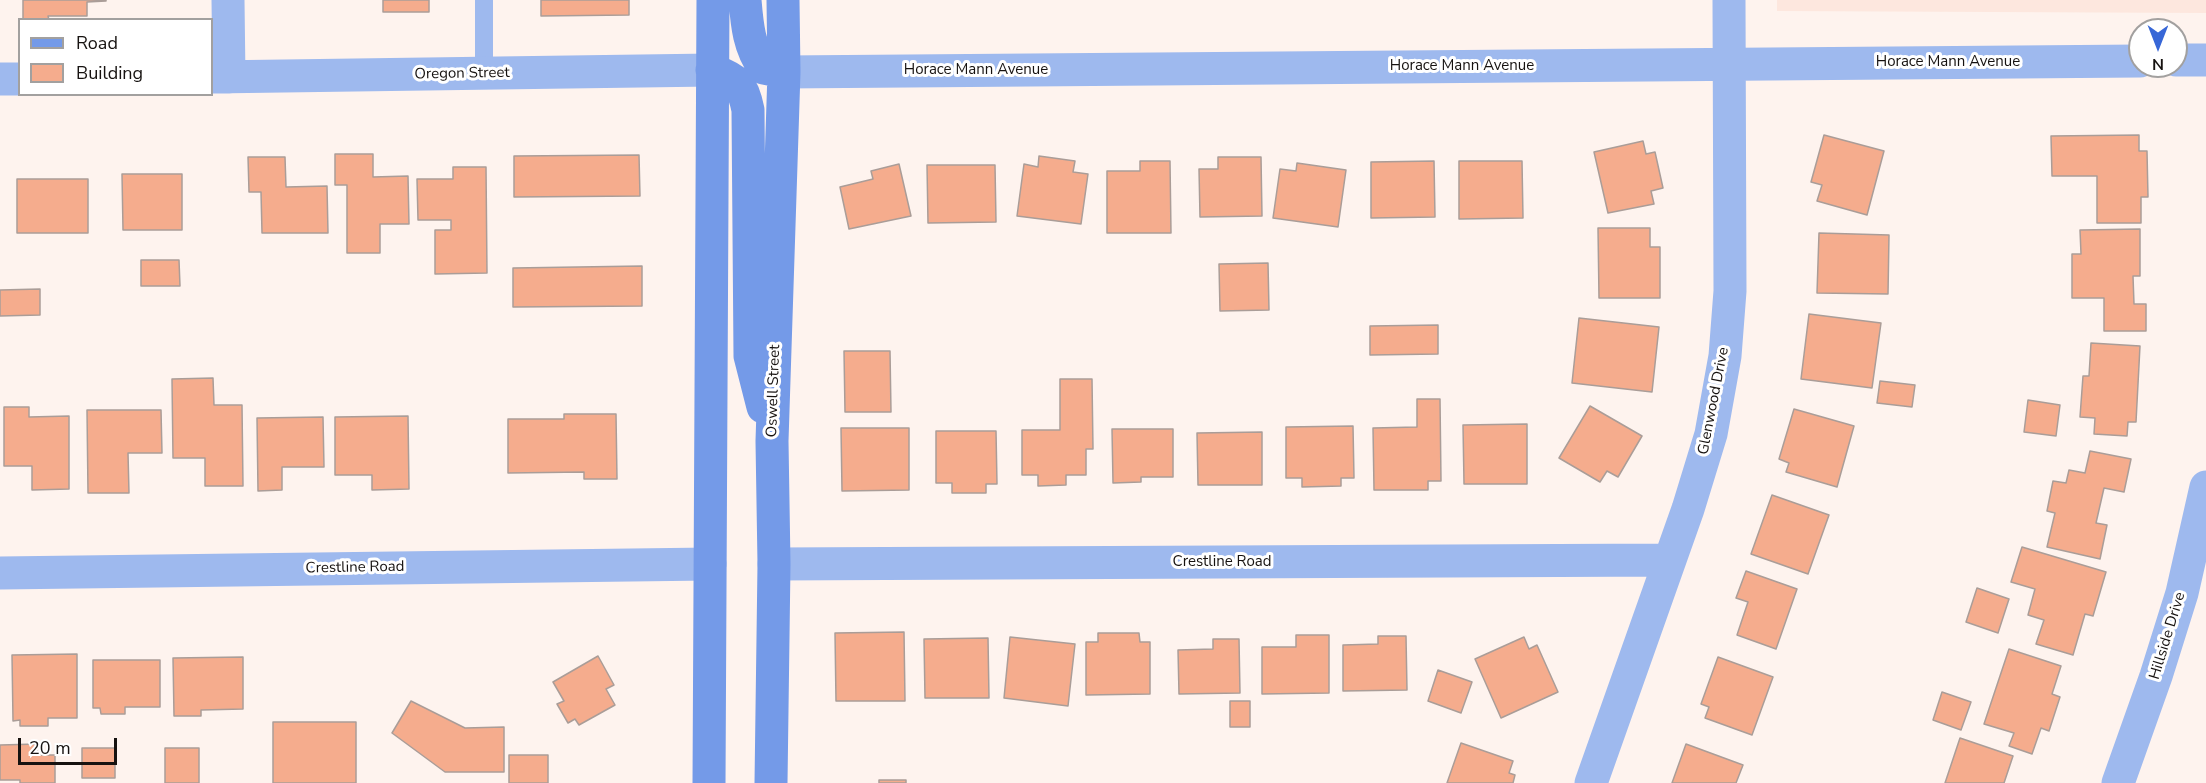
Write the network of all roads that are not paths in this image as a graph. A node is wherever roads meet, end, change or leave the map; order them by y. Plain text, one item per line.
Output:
1 (228, 0) edge
2 (484, 0) edge
3 (713, 0) edge
4 (745, 0) edge
5 (783, 0) edge
6 (1729, 0) edge
7 (2188, 60) edge
8 (2206, 60) edge
9 (2128, 61) edge
10 (1729, 64) junction
11 (712, 70) junction
12 (784, 72) junction
13 (484, 74) junction
14 (220, 77) edge
15 (0, 79) edge
16 (18, 79) edge
17 (772, 441) junction
18 (2206, 487) edge
19 (1670, 560) junction
20 (710, 564) junction
21 (774, 564) junction
22 (0, 573) edge
23 (710, 783) edge
24 (771, 783) edge
25 (1591, 783) edge
26 (2118, 783) edge

1 - 14 street
2 - 13 lane
3 - 11 main road
4 - 12 main road
5 - 12 main road, Oswell Street
6 - 10 street, Glenwood Drive
7 - 8 street
9 - 10 street, Horace Mann Avenue
10 - 12 street, Horace Mann Avenue
10 - 19 street, Glenwood Drive
11 - 13 street, Oregon Street
11 - 17 main road
11 - 20 main road
12 - 17 main road, Oswell Street
13 - 14 street, Oregon Street
15 - 16 street
17 - 21 main road, Oswell Street
18 - 26 street, Hillside Drive
19 - 21 street, Crestline Road
19 - 25 street, Glenwood Drive
20 - 22 street, Crestline Road
20 - 23 main road
21 - 24 main road, Oswell Street

